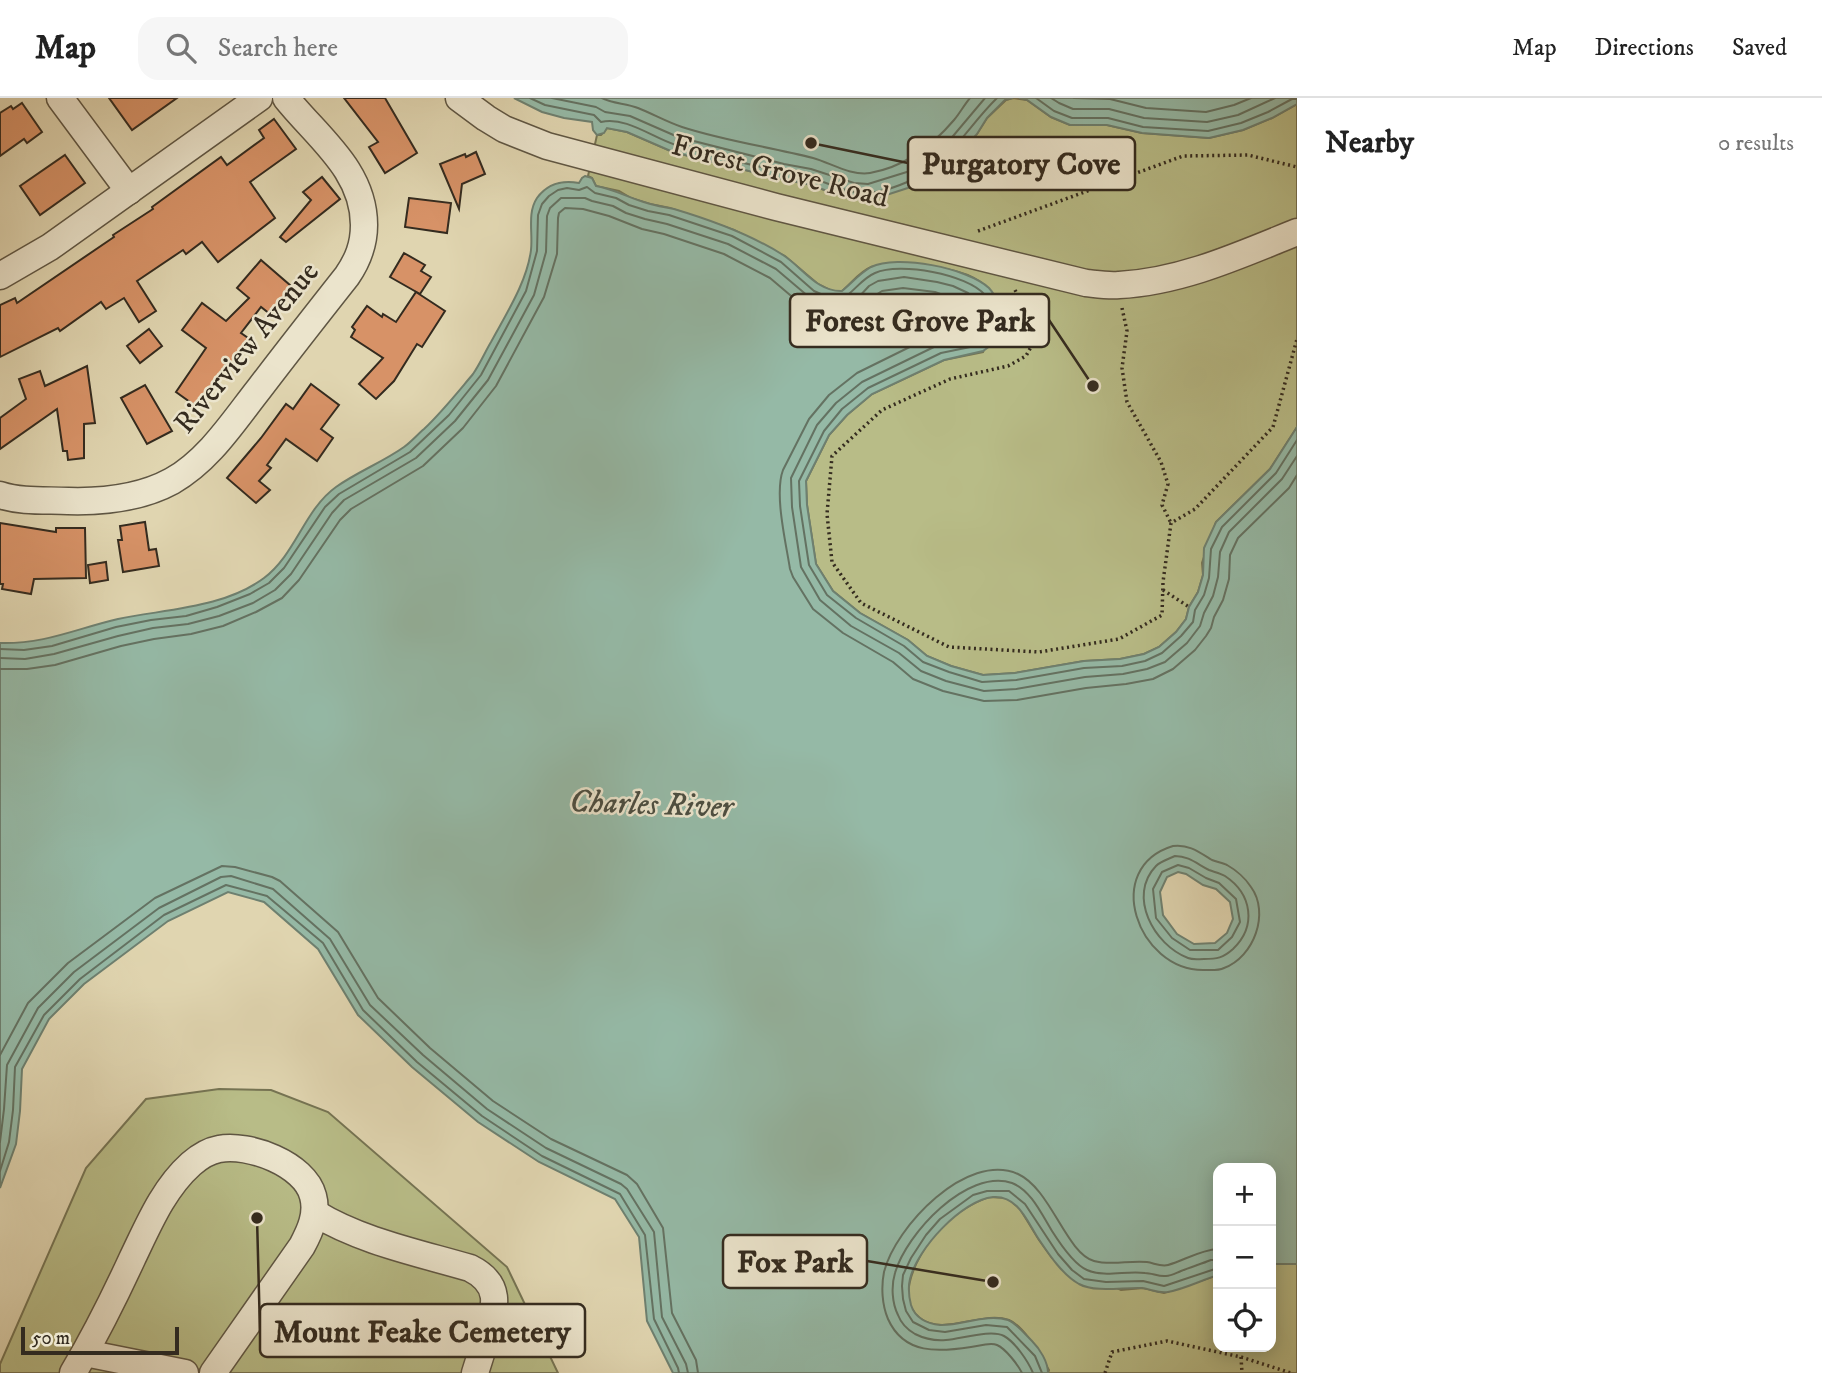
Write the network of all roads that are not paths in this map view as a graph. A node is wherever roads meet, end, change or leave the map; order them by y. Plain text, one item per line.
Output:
1 (60, 98) edge
2 (259, 98) edge
3 (286, 98) edge
4 (459, 98) edge
5 (129, 191) junction
6 (1297, 232) edge
7 (0, 276) edge
8 (0, 495) edge
9 (315, 1213) junction
10 (79, 1363) edge
11 (185, 1373) edge
12 (213, 1373) edge
13 (475, 1373) edge

1 - 5 street
2 - 5 street
3 - 8 street, Riverview Avenue
4 - 6 street, Forest Grove Road
5 - 7 street
9 - 10 street
9 - 12 street
9 - 13 street
10 - 11 street

